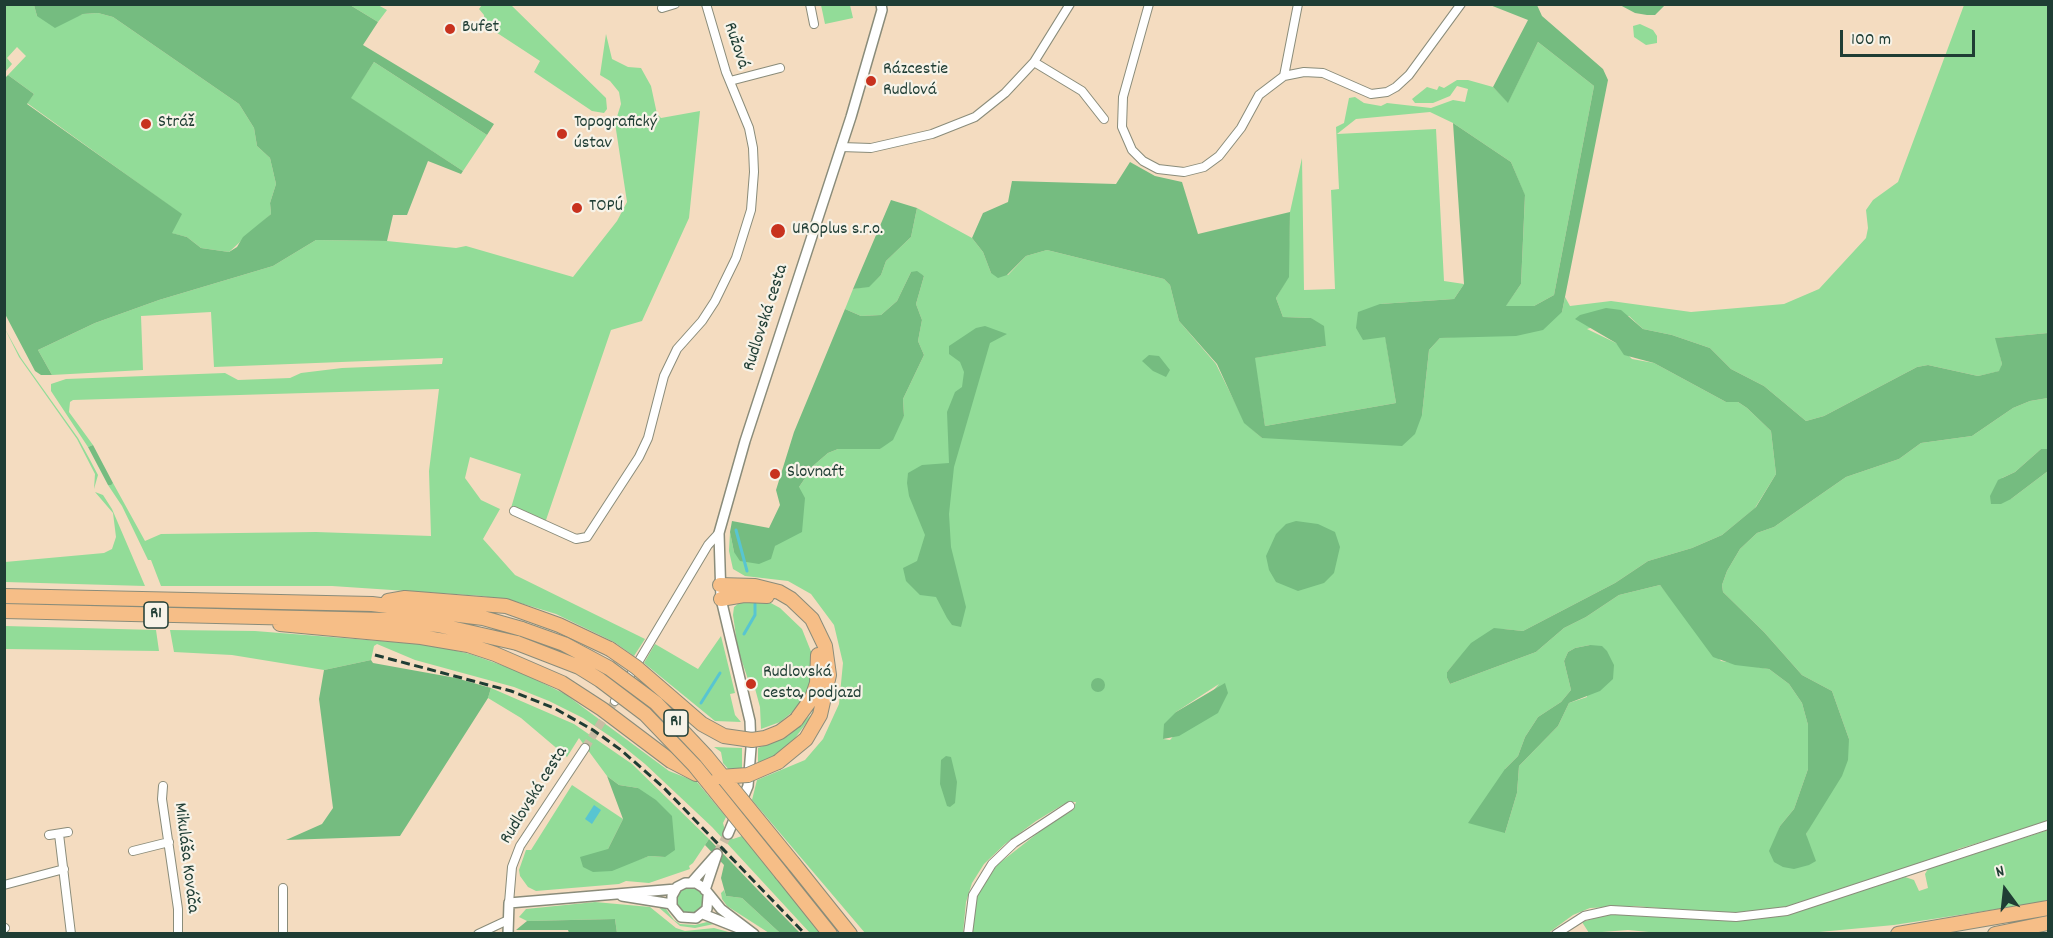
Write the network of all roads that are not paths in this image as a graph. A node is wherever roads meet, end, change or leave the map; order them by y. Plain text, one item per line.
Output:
1 (675, 4) edge
2 (706, 4) edge
3 (810, 4) edge
4 (1070, 4) edge
5 (1149, 4) edge
6 (1298, 4) edge
7 (1461, 4) edge
8 (881, 7) edge
9 (662, 8) dead end
10 (814, 24) dead end
11 (1034, 63) junction
12 (780, 68) dead end
13 (1284, 76) junction
14 (730, 81) junction
15 (1104, 119) dead end
16 (841, 147) junction
17 (514, 511) dead end
18 (719, 533) junction
19 (720, 592) junction
20 (4, 596) edge
21 (372, 604) junction
22 (4, 611) edge
23 (224, 616) junction
24 (615, 701) tunnel mouth
25 (585, 748) tunnel mouth
26 (163, 786) dead end
27 (1070, 806) dead end
28 (2049, 825) edge
29 (68, 832) dead end
30 (59, 834) junction
31 (728, 834) tunnel mouth
32 (49, 835) dead end
33 (169, 842) junction
34 (133, 850) dead end
35 (64, 870) junction
36 (692, 882) junction
37 (4, 885) edge
38 (283, 888) dead end
39 (676, 889) junction
40 (707, 893) junction
41 (608, 894) junction
42 (509, 903) junction
43 (672, 904) junction
44 (2049, 908) edge
45 (703, 914) junction
46 (508, 920) junction
47 (2049, 923) edge
48 (71, 933) edge
49 (178, 933) edge
50 (283, 933) edge
51 (478, 933) edge
52 (508, 933) edge
53 (754, 933) edge
54 (830, 933) edge
55 (850, 933) edge
56 (968, 933) edge
57 (1556, 933) edge
58 (1898, 933) edge
59 (1995, 933) edge

1 - 9 street
2 - 14 street, Ružová
3 - 10 street
4 - 11 street
5 - 13 street
6 - 13 street
7 - 13 street
8 - 16 street, Rudlovská cesta
11 - 15 street
11 - 16 street
12 - 14 street, Ružová
14 - 17 street
16 - 18 street, Rudlovská cesta
18 - 19 street, Rudlovská cesta
18 - 24 street, Rudlovská cesta
19 - 21 highway, bridge
19 - 23 highway, bridge
19 - 31 street, Rudlovská cesta
20 - 21 highway, R1
21 - 55 highway, R1, bridge
22 - 23 highway, R1
23 - 54 highway, R1, bridge
25 - 42 street, Rudlovská cesta
26 - 33 street, Mikuláša Kováča
27 - 56 street
28 - 57 street
29 - 30 street
30 - 32 street
30 - 35 street
33 - 34 street
33 - 49 street, Mikuláša Kováča
35 - 37 street
35 - 48 street
36 - 39 street
36 - 40 street
36 - 40 street
38 - 50 street
39 - 41 street
39 - 43 street
40 - 45 street
40 - 53 street
41 - 42 street
41 - 43 street
42 - 46 street, Rudlovská cesta
43 - 45 street
44 - 58 highway
45 - 53 street
46 - 51 street
46 - 52 street, Rudlovská cesta
47 - 59 highway

